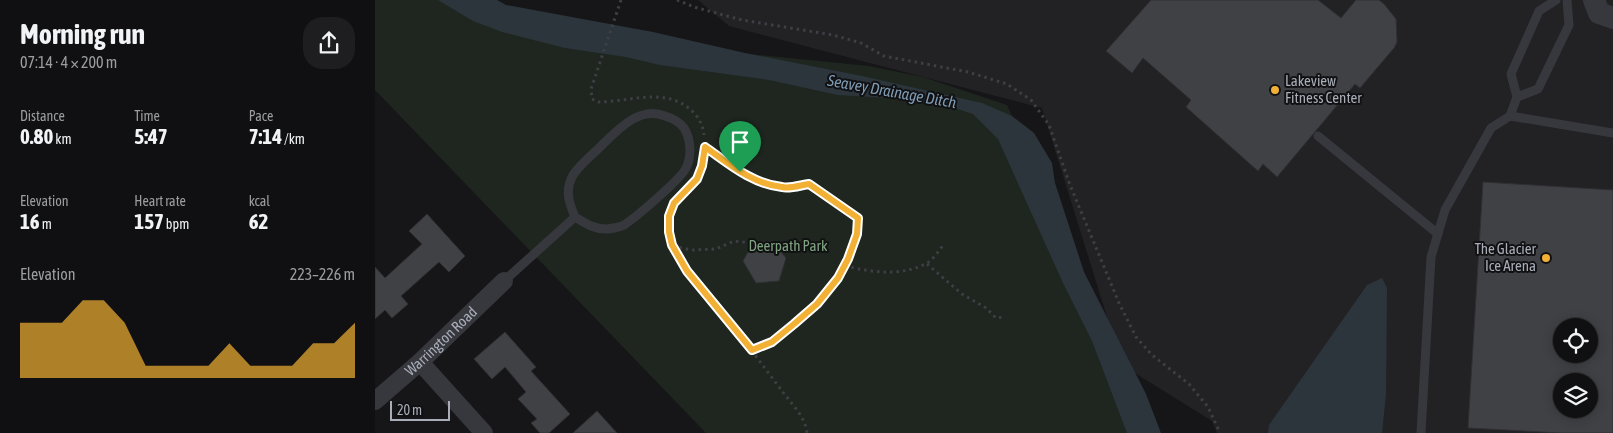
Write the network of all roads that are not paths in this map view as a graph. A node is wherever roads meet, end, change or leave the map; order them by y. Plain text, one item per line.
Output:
1 (1556, 0) edge
2 (1567, 0) edge
3 (1594, 0) edge
4 (1613, 18) edge
5 (1517, 97) junction
6 (1510, 116) junction
7 (1613, 133) edge
8 (1318, 136) dead end
9 (575, 217) junction
10 (1437, 234) junction
11 (504, 281) joint
12 (420, 362) junction
13 (375, 401) edge
14 (485, 433) edge
15 (1421, 433) edge

1 - 5 lane
2 - 5 lane
3 - 4 street
5 - 6 lane
6 - 7 lane
6 - 10 lane
8 - 10 lane
9 - 9 lane
9 - 11 lane
10 - 15 lane
11 - 12 street, Warrington Road
12 - 13 street, Warrington Road
12 - 14 street

